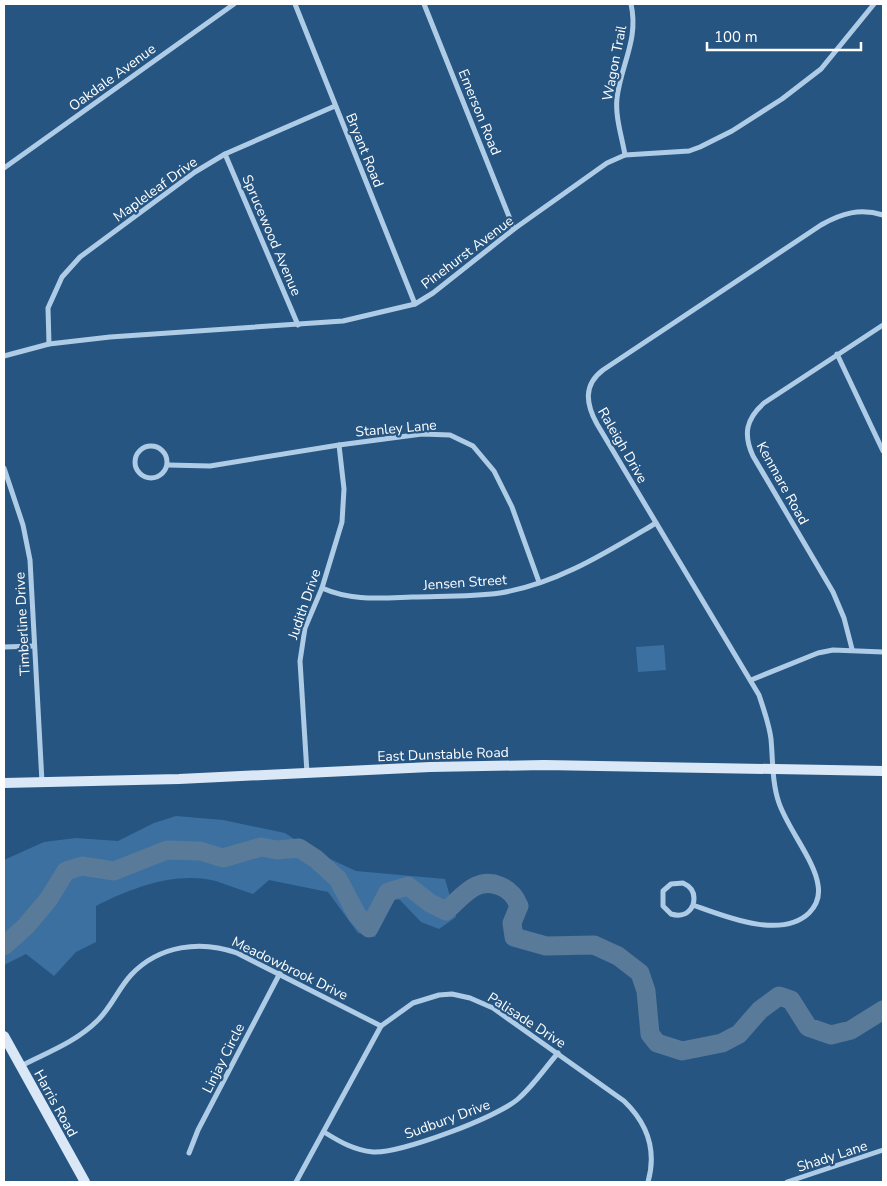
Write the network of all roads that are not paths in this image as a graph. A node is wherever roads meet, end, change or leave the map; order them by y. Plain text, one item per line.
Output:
1 (234, 4) edge
2 (295, 4) edge
3 (424, 4) edge
4 (631, 4) edge
5 (874, 4) edge
6 (335, 106) junction
7 (226, 154) junction
8 (625, 155) junction
9 (4, 168) edge
10 (883, 215) edge
11 (514, 229) junction
12 (415, 304) junction
13 (298, 325) junction
14 (883, 325) edge
15 (48, 344) junction
16 (837, 354) junction
17 (4, 356) edge
18 (339, 444) junction
19 (883, 452) edge
20 (168, 465) junction
21 (4, 468) edge
22 (656, 522) junction
23 (539, 582) junction
24 (322, 588) junction
25 (4, 646) edge
26 (34, 646) junction
27 (852, 649) junction
28 (883, 652) edge
29 (751, 680) junction
30 (773, 769) junction
31 (883, 771) edge
32 (307, 773) junction
33 (42, 782) junction
34 (4, 783) edge
35 (693, 905) junction
36 (280, 973) junction
37 (380, 1026) junction
38 (4, 1036) edge
39 (558, 1053) junction
40 (20, 1066) junction
41 (324, 1132) junction
42 (883, 1150) edge
43 (189, 1153) dead end
44 (85, 1182) edge
45 (296, 1182) edge
46 (648, 1182) edge
47 (787, 1182) edge

1 - 9 street, Oakdale Avenue
2 - 6 street, Bryant Road
3 - 11 street, Emerson Road
4 - 8 street, Wagon Trail
5 - 8 street, Pinehurst Avenue
6 - 7 street, Mapleleaf Drive
6 - 12 street, Bryant Road
7 - 13 street, Sprucewood Avenue
7 - 15 street, Mapleleaf Drive
8 - 11 street, Pinehurst Avenue
10 - 22 street, Raleigh Drive
11 - 12 street, Pinehurst Avenue
12 - 13 street, Pinehurst Avenue
13 - 15 street, Pinehurst Avenue
14 - 16 street, Kenmare Road
15 - 17 street, Pinehurst Avenue
16 - 19 street
16 - 27 street, Kenmare Road
18 - 20 street, Stanley Lane
18 - 23 street, Stanley Lane
18 - 24 street, Judith Drive
20 - 20 street
21 - 26 street, Timberline Drive
22 - 23 street, Jensen Street
22 - 29 street, Raleigh Drive
23 - 24 street, Jensen Street
24 - 32 street, Judith Drive
25 - 26 street
26 - 33 street, Timberline Drive
27 - 28 street
27 - 29 street
29 - 30 street, Raleigh Drive
30 - 31 street, East Dunstable Road
30 - 32 street, East Dunstable Road
30 - 35 street, Raleigh Drive
32 - 33 street, East Dunstable Road
33 - 34 street, East Dunstable Road
35 - 35 street
36 - 37 street, Meadowbrook Drive
36 - 40 street, Meadowbrook Drive
36 - 43 street, Linjay Circle
37 - 39 street, Palisade Drive
37 - 41 street, Palisade Drive
38 - 40 street, Harris Road
39 - 41 street, Sudbury Drive
39 - 46 street, Palisade Drive
40 - 44 street, Harris Road
41 - 45 street, Palisade Drive
42 - 47 street, Shady Lane

